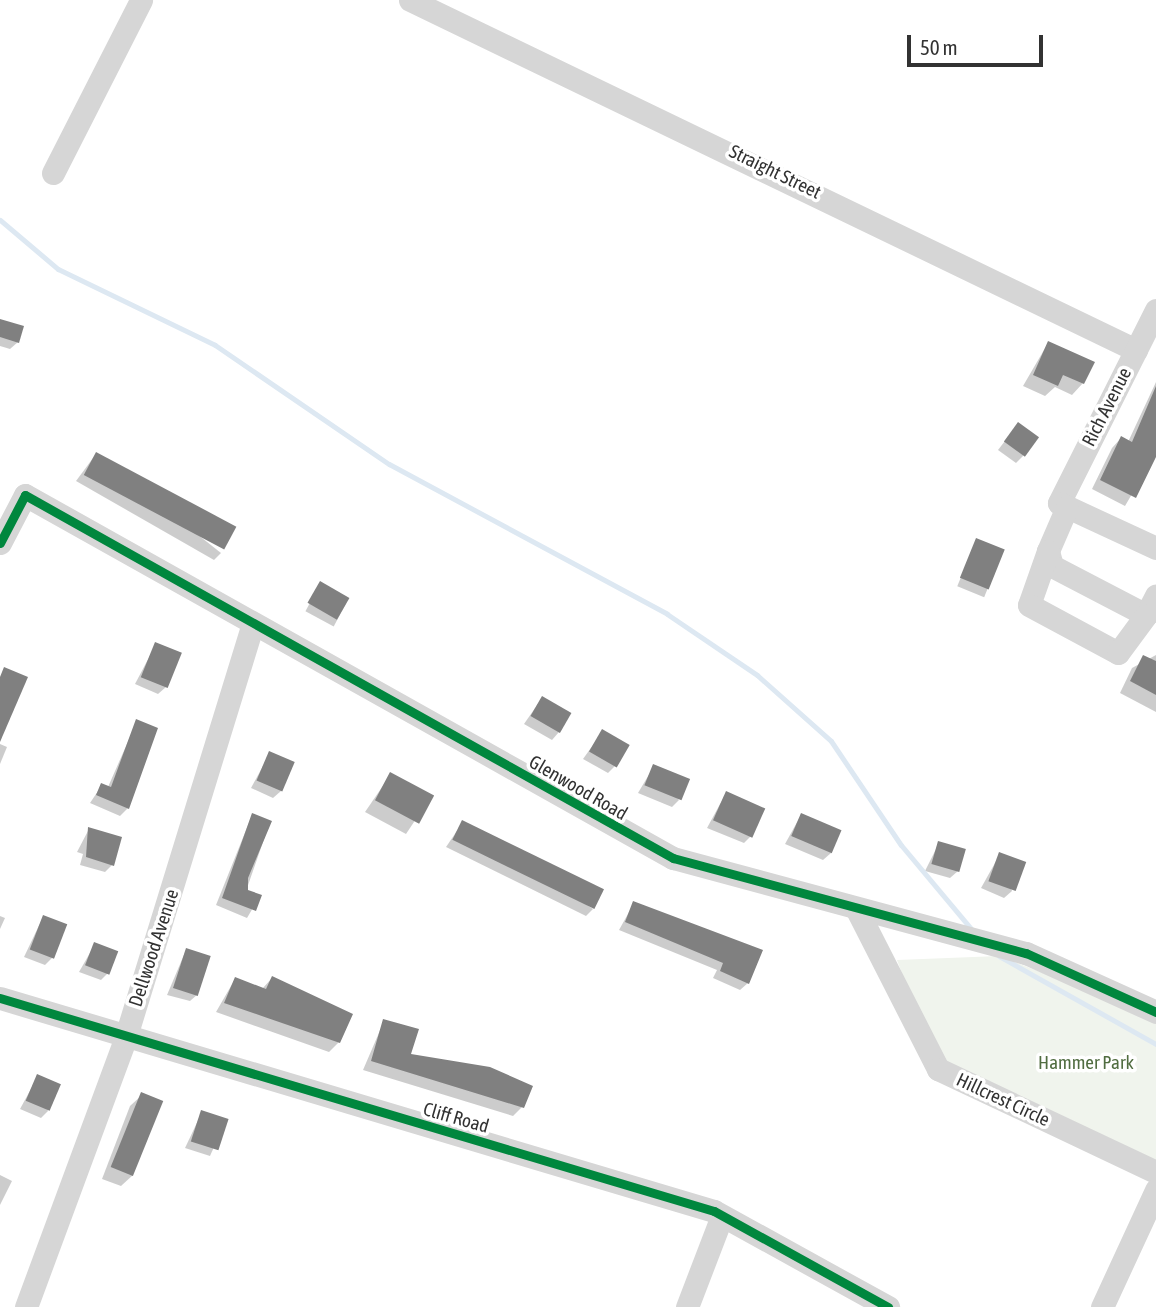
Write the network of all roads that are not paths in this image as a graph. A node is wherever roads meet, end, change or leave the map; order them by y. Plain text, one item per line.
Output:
1 (141, 0) edge
2 (410, 0) edge
3 (53, 173) dead end
4 (1156, 310) edge
5 (1136, 350) junction
6 (1063, 505) junction
7 (0, 543) edge
8 (1156, 548) edge
9 (1048, 551) junction
10 (1151, 605) edge
11 (253, 624) junction
12 (856, 908) junction
13 (0, 998) edge
14 (1156, 1013) edge
15 (126, 1036) junction
16 (1156, 1172) edge
17 (1156, 1190) edge
18 (722, 1216) junction
19 (26, 1307) edge
20 (687, 1307) edge
21 (888, 1307) edge
22 (1102, 1307) edge

1 - 3 street
2 - 5 street, Straight Street
4 - 5 street, Rich Avenue
5 - 6 street, Rich Avenue
6 - 8 street
6 - 9 street, Rich Avenue
7 - 11 street, Glenwood Road
9 - 10 street
9 - 10 street, Rich Avenue
11 - 12 street, Glenwood Road
11 - 15 street, Dellwood Avenue
12 - 14 street, Glenwood Road
12 - 16 street, Hillcrest Circle
13 - 15 street, Cliff Road
15 - 18 street, Cliff Road
15 - 19 street, Dellwood Avenue
17 - 22 street
18 - 20 street
18 - 21 street, Cliff Road

